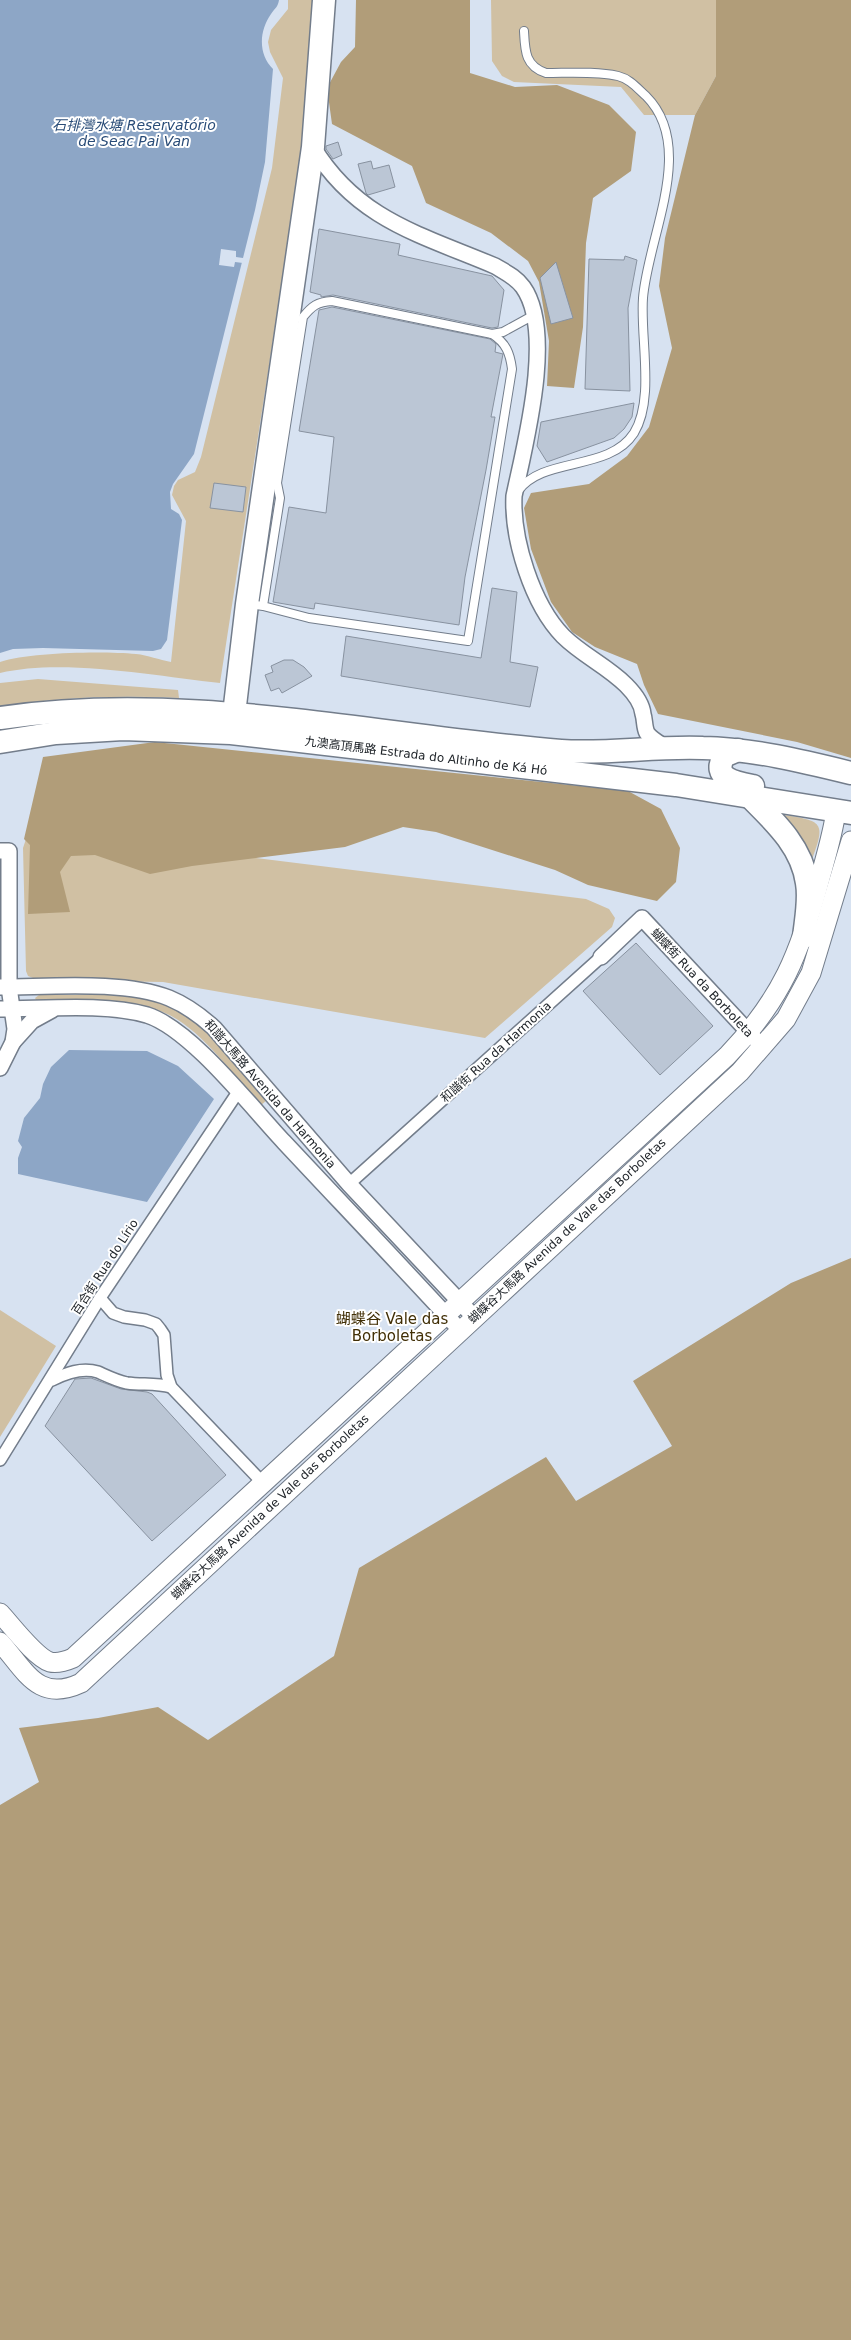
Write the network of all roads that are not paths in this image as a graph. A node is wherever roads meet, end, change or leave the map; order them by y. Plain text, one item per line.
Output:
1 (324, 0) edge
2 (524, 31) dead end
3 (313, 147) junction
4 (534, 315) junction
5 (492, 334) junction
6 (522, 460) junction
7 (544, 473) junction
8 (514, 496) junction
9 (255, 605) junction
10 (234, 714) junction
11 (0, 718) edge
12 (0, 742) edge
13 (668, 749) junction
14 (738, 750) junction
15 (851, 773) edge
16 (751, 798) junction
17 (844, 812) edge
18 (851, 841) edge
19 (0, 851) edge
20 (642, 918) joint
21 (804, 937) junction
22 (601, 957) joint
23 (5, 987) edge
24 (6, 1009) edge
25 (54, 1009) junction
26 (748, 1032) junction
27 (13, 1042) junction
28 (763, 1047) junction
29 (1, 1066) edge
30 (238, 1092) junction
31 (349, 1184) junction
32 (100, 1298) junction
33 (459, 1301) junction
34 (445, 1314) junction
35 (474, 1317) junction
36 (460, 1330) junction
37 (51, 1380) junction
38 (171, 1387) junction
39 (0, 1460) edge
40 (263, 1483) junction
41 (0, 1613) edge
42 (0, 1642) edge

1 - 3 main road
2 - 7 lane
3 - 4 street
3 - 9 main road
4 - 5 lane
4 - 6 street
5 - 9 lane
5 - 9 lane
6 - 7 lane
6 - 8 street
7 - 8 lane
8 - 13 street
9 - 10 main road
10 - 11 main road, 九澳高頂馬路 Estrada do Altinho de Ká Hó
10 - 13 main road, 九澳高頂馬路 Estrada do Altinho de Ká Hó
12 - 16 main road, 九澳高頂馬路 Estrada do Altinho de Ká Hó
13 - 14 main road, 九澳高頂馬路 Estrada do Altinho de Ká Hó
14 - 15 main road, 九澳高頂馬路 Estrada do Altinho de Ká Hó
14 - 17 main road
16 - 17 main road, 九澳高頂馬路 Estrada do Altinho de Ká Hó
16 - 21 main road
17 - 21 street, 蝴蝶谷大馬路 Avenida de Vale das Borboletas
18 - 28 street, 蝴蝶谷大馬路 Avenida de Vale das Borboletas
19 - 23 street
20 - 22 street, 和諧街 Rua da Harmonia
20 - 26 street, 蝴蝶街 Rua da Borboleta
21 - 26 street, 蝴蝶谷大馬路 Avenida de Vale das Borboletas
22 - 31 street, 和諧街 Rua da Harmonia
23 - 24 street
23 - 31 street, 和諧大馬路 Avenida da Harmonia
24 - 25 street, 和諧大馬路 Avenida da Harmonia
24 - 27 street
25 - 27 street
25 - 30 street, 和諧大馬路 Avenida da Harmonia
26 - 28 street, 蝴蝶街 Rua da Borboleta
26 - 33 street, 蝴蝶谷大馬路 Avenida de Vale das Borboletas
27 - 29 street
28 - 35 street, 蝴蝶谷大馬路 Avenida de Vale das Borboletas
30 - 32 street, 百合街 Rua do Lírio
30 - 34 street, 和諧大馬路 Avenida da Harmonia
31 - 33 street, 和諧大馬路 Avenida da Harmonia
32 - 37 street, 百合街 Rua do Lírio
32 - 38 street
33 - 34 street, 蝴蝶谷大馬路 Avenida de Vale das Borboletas
33 - 35 street, 和諧大馬路 Avenida da Harmonia
34 - 36 street, 和諧大馬路 Avenida da Harmonia
34 - 40 street, 蝴蝶谷大馬路 Avenida de Vale das Borboletas
35 - 36 street, 蝴蝶谷大馬路 Avenida de Vale das Borboletas
36 - 42 street, 蝴蝶谷大馬路 Avenida de Vale das Borboletas
37 - 38 street
37 - 39 street, 百合街 Rua do Lírio
38 - 40 street
40 - 41 street, 蝴蝶谷大馬路 Avenida de Vale das Borboletas

